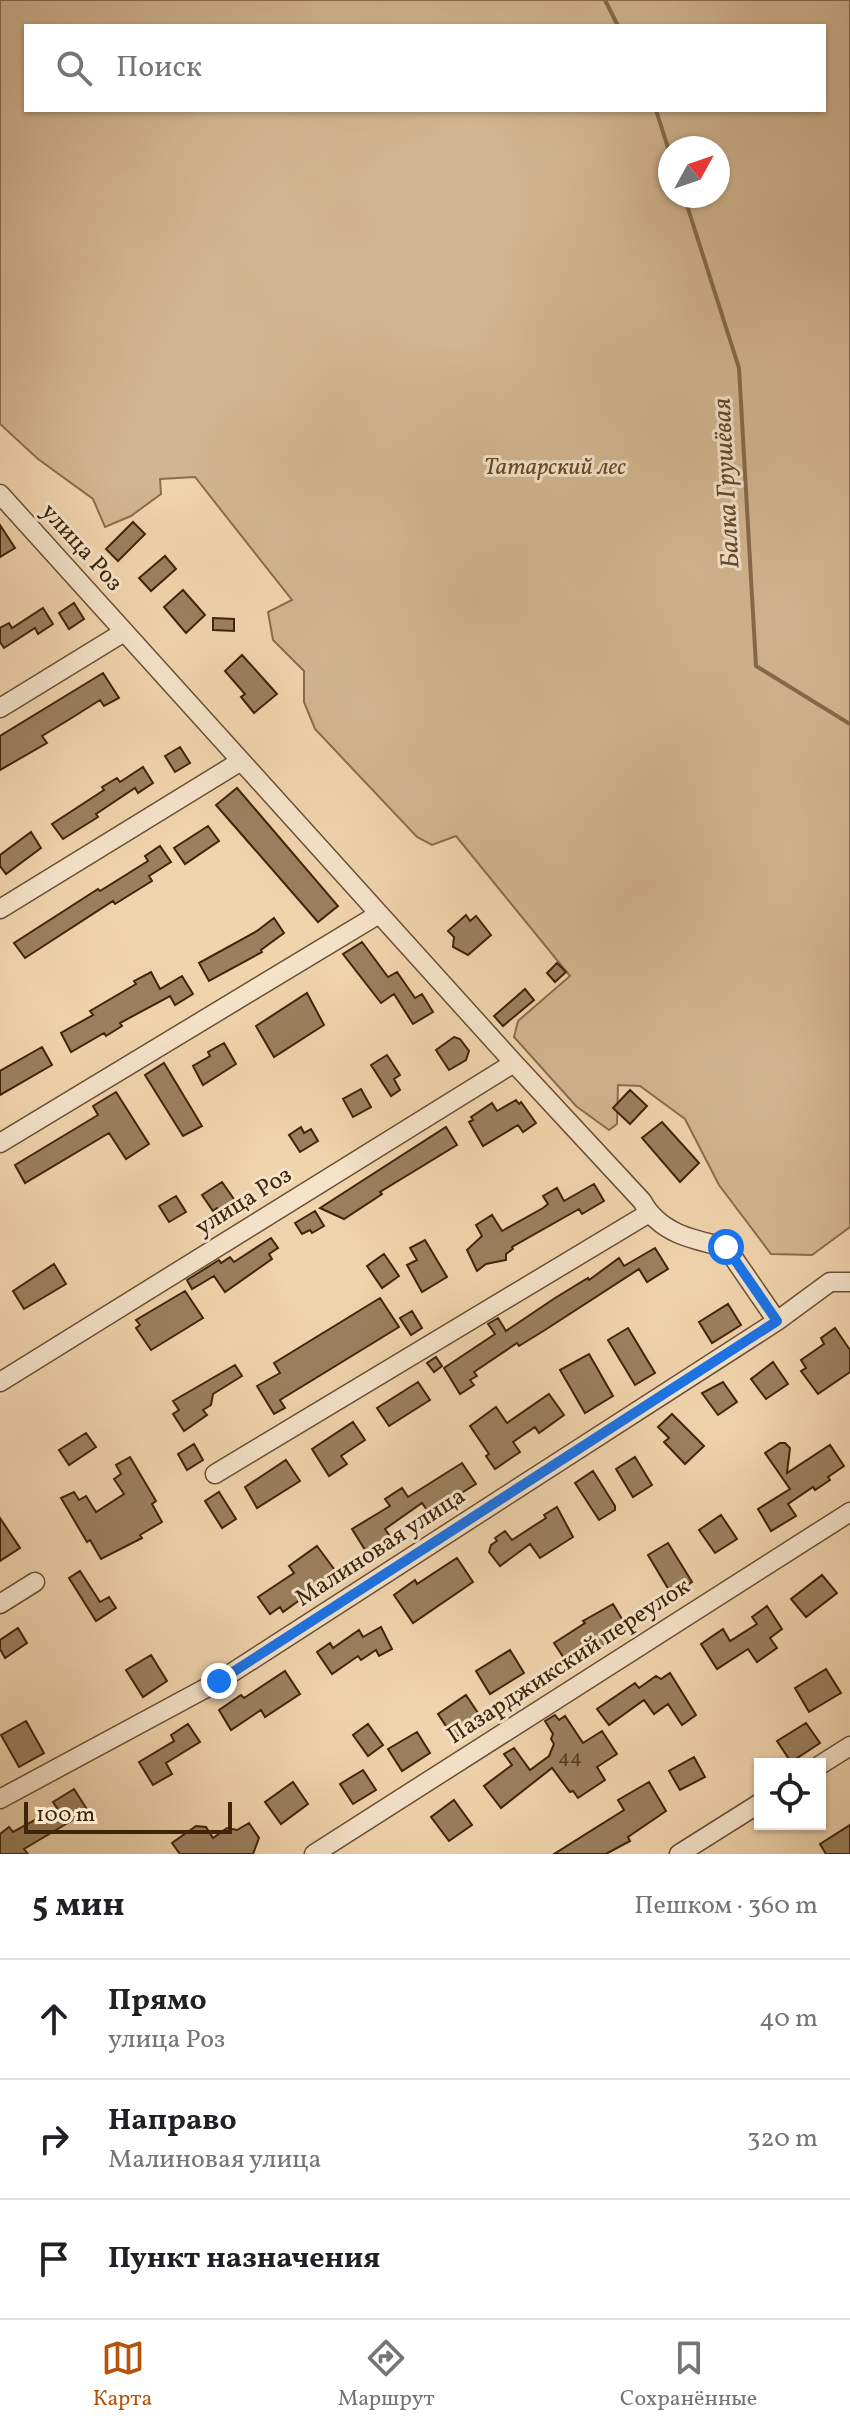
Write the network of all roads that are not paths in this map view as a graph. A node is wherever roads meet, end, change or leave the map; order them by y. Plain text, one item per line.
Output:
1 (0, 496) edge
2 (124, 632) junction
3 (0, 708) edge
4 (241, 761) junction
5 (0, 909) edge
6 (379, 914) junction
7 (514, 1063) junction
8 (0, 1143) edge
9 (649, 1213) junction
10 (850, 1282) edge
11 (777, 1321) junction
12 (0, 1382) edge
13 (215, 1474) dead end
14 (850, 1512) edge
15 (35, 1582) dead end
16 (0, 1604) edge
17 (850, 1746) edge
18 (826, 1761) edge
19 (0, 1799) edge
20 (754, 1807) edge
21 (314, 1854) edge
22 (679, 1854) edge

1 - 2 street, улица Роз
2 - 3 street
2 - 4 street, улица Роз
4 - 5 street
4 - 6 street, улица Роз
6 - 7 street, улица Роз
6 - 8 street
7 - 9 street, улица Роз
7 - 12 street, улица Роз
9 - 11 street, улица Роз
9 - 13 street
10 - 11 street
11 - 19 street, Малиновая улица
14 - 21 street, Пазарджикский переулок
15 - 16 street
17 - 18 street
20 - 22 street

